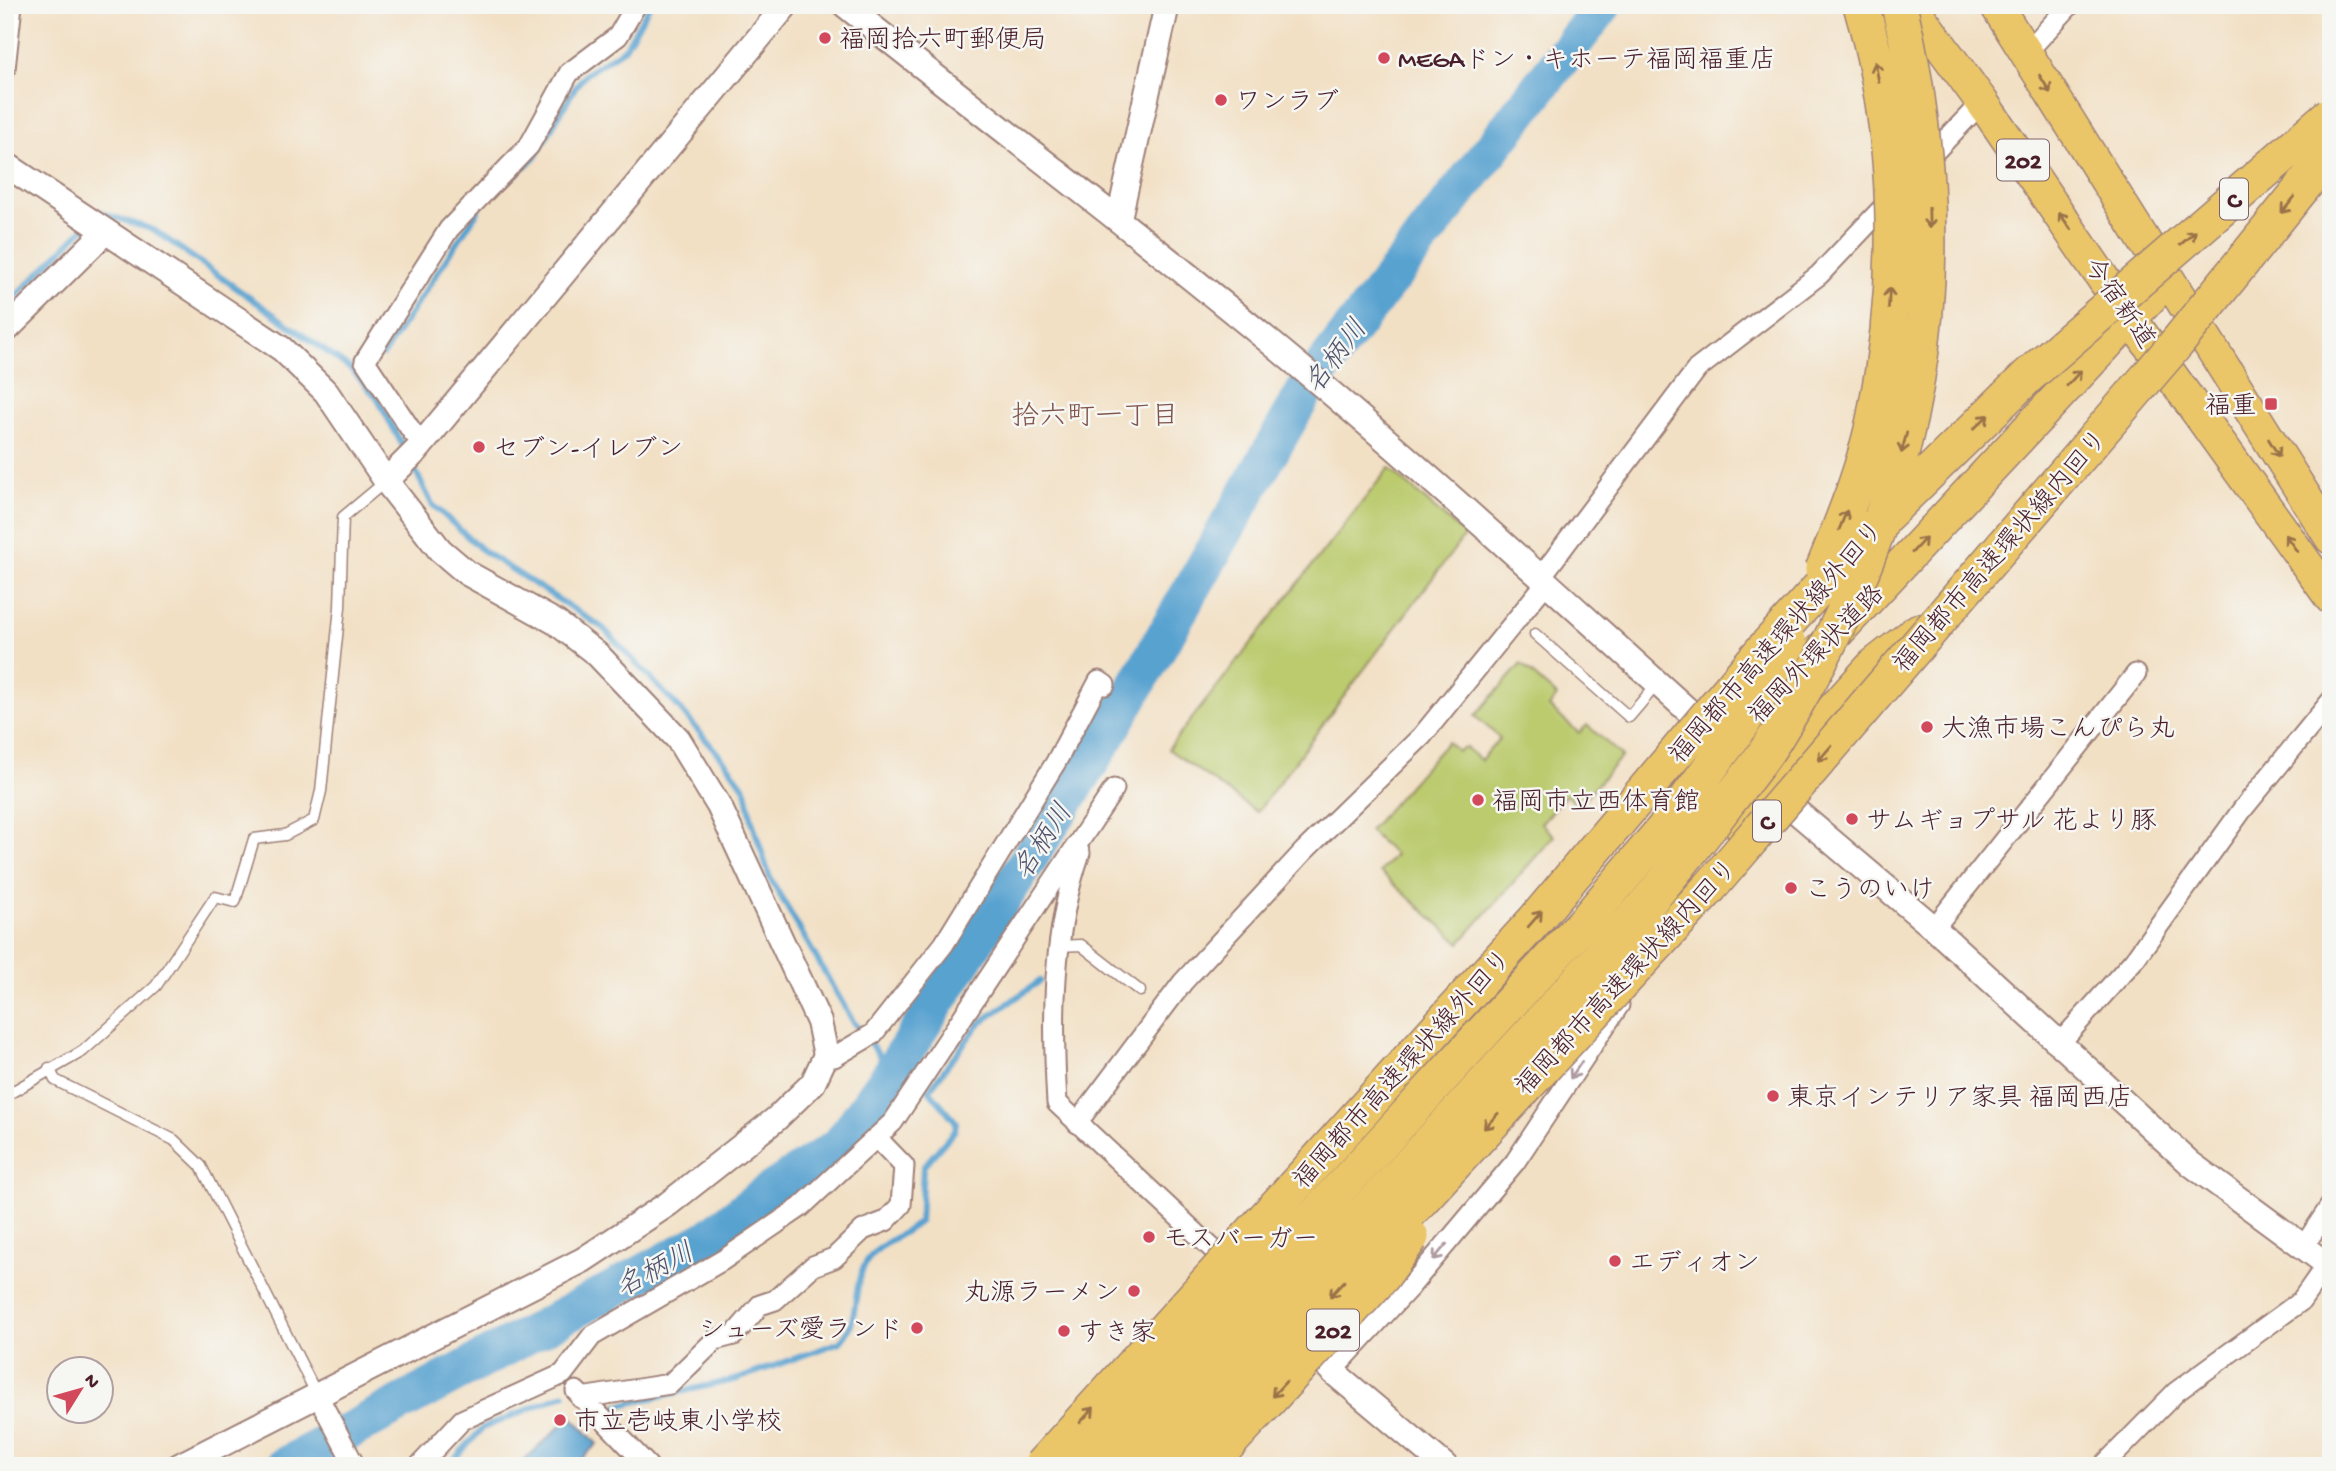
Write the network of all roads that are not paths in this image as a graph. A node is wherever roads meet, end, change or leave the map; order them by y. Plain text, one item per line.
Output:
1 (12, 5) edge
2 (636, 5) edge
3 (786, 5) edge
4 (845, 5) edge
5 (1167, 5) edge
6 (1861, 5) edge
7 (1899, 5) edge
8 (1911, 5) edge
9 (1996, 5) edge
10 (2070, 5) edge
11 (2026, 53) junction
12 (5, 69) edge
13 (1982, 102) junction
14 (2331, 114) edge
15 (2331, 152) edge
16 (5, 164) edge
17 (1119, 218) junction
18 (105, 232) junction
19 (2167, 280) junction
20 (2130, 318) junction
21 (2200, 327) junction
22 (5, 331) edge
23 (2167, 367) junction
24 (407, 459) junction
25 (2331, 538) edge
26 (1543, 581) junction
27 (2331, 598) edge
28 (1535, 634) dead end
29 (2136, 674) dead end
30 (1658, 684) junction
31 (1105, 685) dead end
32 (2331, 701) edge
33 (1725, 745) junction
34 (1765, 785) junction
35 (1114, 789) dead end
36 (1090, 825) junction
37 (1658, 901) junction
38 (1934, 928) junction
39 (1059, 946) junction
40 (1140, 991) dead end
41 (2059, 1044) junction
42 (826, 1055) junction
43 (48, 1068) junction
44 (5, 1096) edge
45 (1077, 1123) junction
46 (877, 1138) junction
47 (1446, 1185) dead end
48 (2331, 1205) edge
49 (2304, 1246) junction
50 (2329, 1265) edge
51 (1264, 1298) junction
52 (1332, 1371) junction
53 (563, 1374) junction
54 (581, 1398) junction
55 (323, 1405) junction
56 (350, 1458) edge
57 (179, 1466) edge
58 (419, 1466) edge
59 (648, 1466) edge
60 (1041, 1466) edge
61 (1085, 1466) edge
62 (1093, 1466) edge
63 (1133, 1466) edge
64 (1175, 1466) edge
65 (1208, 1466) edge
66 (1445, 1466) edge
67 (2103, 1466) edge

1 - 12 street
2 - 24 street
3 - 24 street
4 - 17 street
5 - 17 street
61 -> 6 highway, bridge
7 -> 63 highway, C, bridge
8 - 13 highway, 今宿新道 / 202
9 - 11 highway, 今宿新道 / 202
10 - 11 street
11 -> 19 highway, 今宿新道 / 202
20 -> 13 highway, 今宿新道 / 202
13 - 26 street
60 -> 14 highway, 福岡都市高速環状線外回り / C, bridge
15 -> 64 highway, 福岡都市高速環状線内回り / C, bridge
16 - 18 street
17 - 26 street
18 - 22 street
18 - 24 street
19 - 20 highway, 福岡外環状道路 / 202
19 - 21 highway, 今宿新道 / 202
20 - 23 highway, 今宿新道 / 202
33 -> 20 highway, 福岡外環状道路 / 202
21 - 23 highway, 福岡外環状道路 / 202
21 -> 25 highway, 今宿新道 / 202
27 -> 23 highway, 今宿新道 / 202
23 - 34 highway, 福岡外環状道路 / 202
24 - 42 street
24 - 43 lane
26 - 30 street
26 - 45 street
28 - 30 lane
29 - 38 street
30 - 33 street
31 - 42 street
32 - 41 street
33 - 34 street
33 - 51 highway, 福岡外環状道路 / 202
34 - 37 highway, 福岡外環状道路 / 202
34 - 38 street
35 - 36 street
36 - 39 street
36 - 46 street
37 - 51 highway, 福岡外環状道路 / 202
37 -> 52 street
38 - 41 street
39 - 40 lane
39 - 45 street
41 - 49 street
42 - 55 street
43 - 44 lane
43 - 55 lane
45 - 51 street
46 - 53 street
46 - 54 street
47 -> 65 highway, 202, bridge
48 - 49 street
49 - 50 street
50 - 67 street
51 - 52 street
51 - 62 highway, 福岡外環状道路 / 202
51 - 63 highway, 福岡外環状道路 / 202
52 - 66 street
53 - 54 street
53 - 58 street
54 - 59 street
55 - 56 street
55 - 57 street

